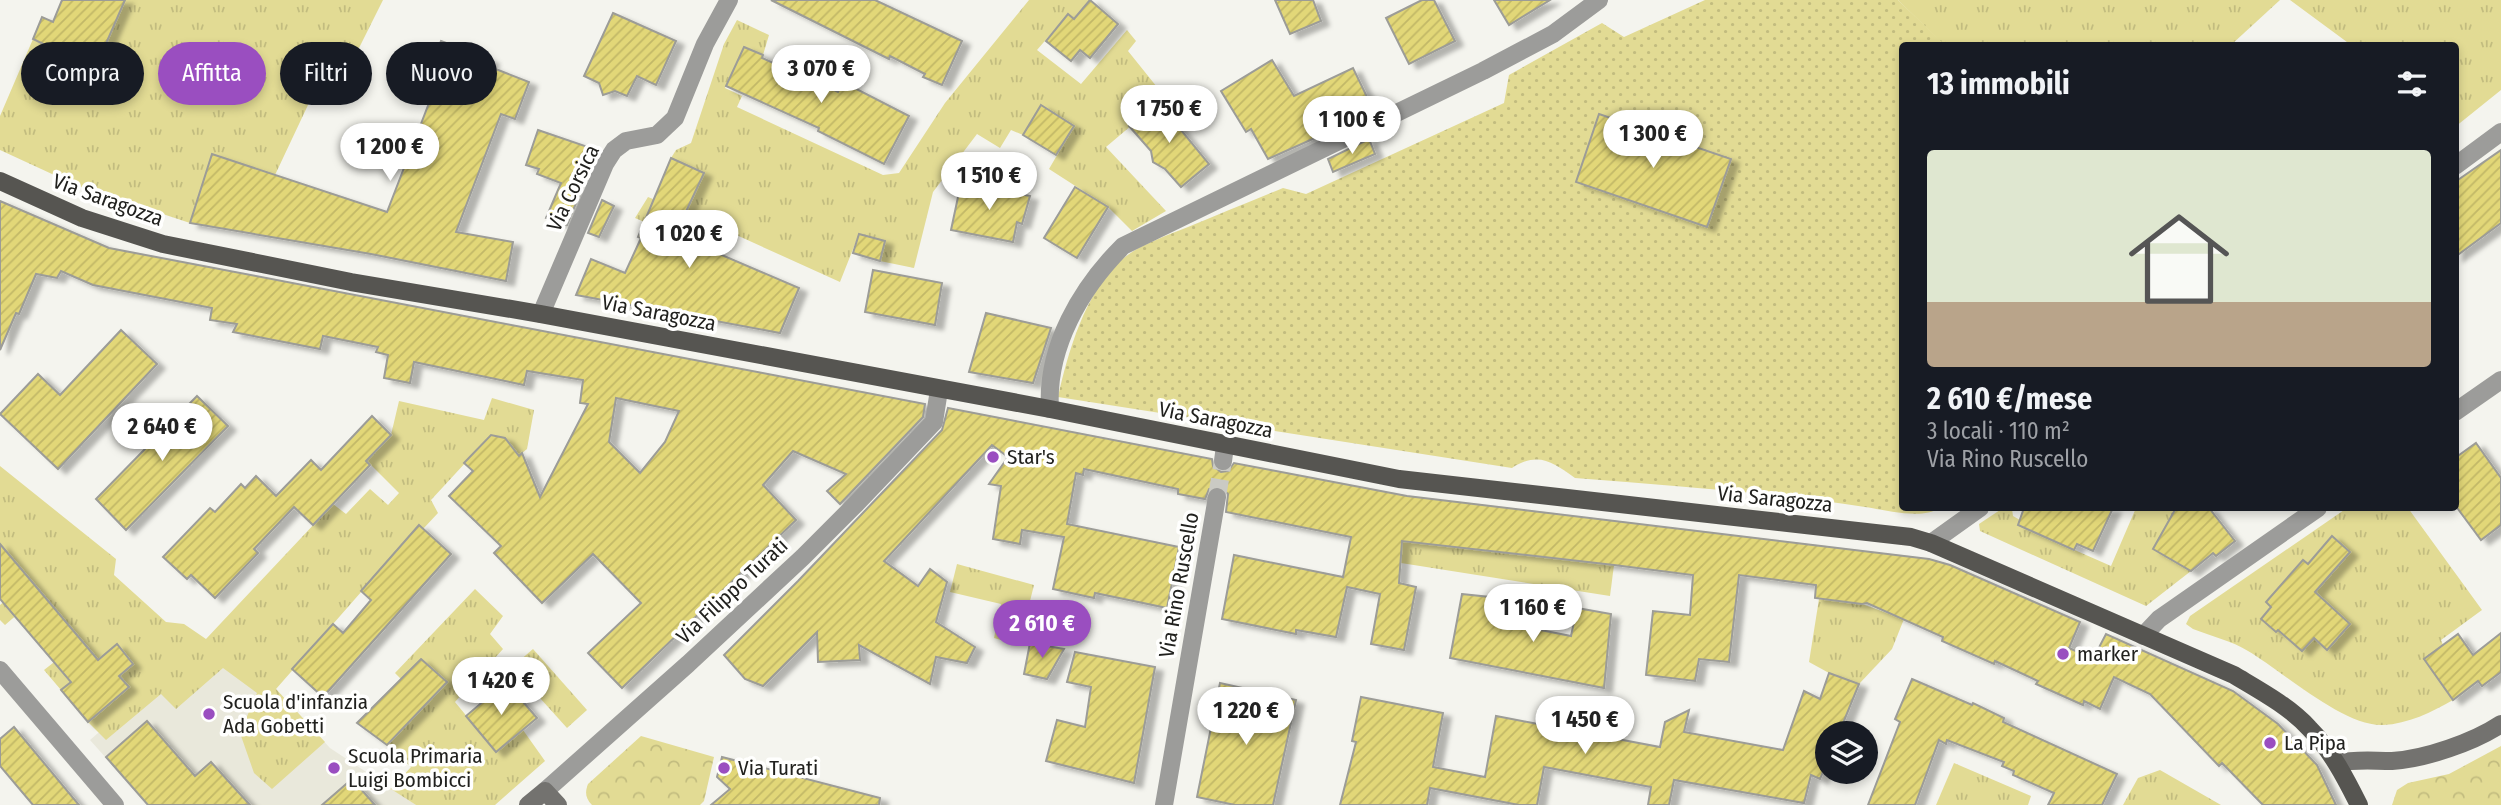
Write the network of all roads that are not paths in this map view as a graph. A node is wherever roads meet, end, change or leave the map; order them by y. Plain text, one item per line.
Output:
1 (729, 0) edge
2 (1599, 0) edge
3 (2501, 132) edge
4 (2459, 163) edge
5 (0, 181) edge
6 (541, 314) junction
7 (2501, 380) edge
8 (939, 390) junction
9 (2459, 409) edge
10 (1050, 410) junction
11 (1217, 497) tunnel mouth
12 (1976, 511) edge
13 (2314, 511) edge
14 (1931, 543) junction
15 (2143, 636) junction
16 (0, 670) edge
17 (6, 690) edge
18 (2501, 724) edge
19 (2337, 763) junction
20 (545, 791) junction
21 (115, 805) edge
22 (528, 805) edge
23 (558, 805) edge
24 (1164, 805) edge
25 (2359, 805) edge

1 - 6 street, Via Corsica
2 - 10 street
3 - 4 street
5 - 6 main road, Via Saragozza
6 - 8 main road, Via Saragozza
7 - 9 street
8 - 10 main road, Via Saragozza
8 - 20 street, Via Filippo Turati
10 - 14 main road, Via Saragozza
11 - 24 street, Via Rino Ruscello
12 - 14 street
13 - 15 street
14 - 15 main road, Via Saragozza
15 - 19 main road, Via Saragozza
16 - 17 street
17 - 21 street
18 - 19 street
19 - 25 main road, Via Saragozza
20 - 22 street, Via Filippo Turati
20 - 23 street

